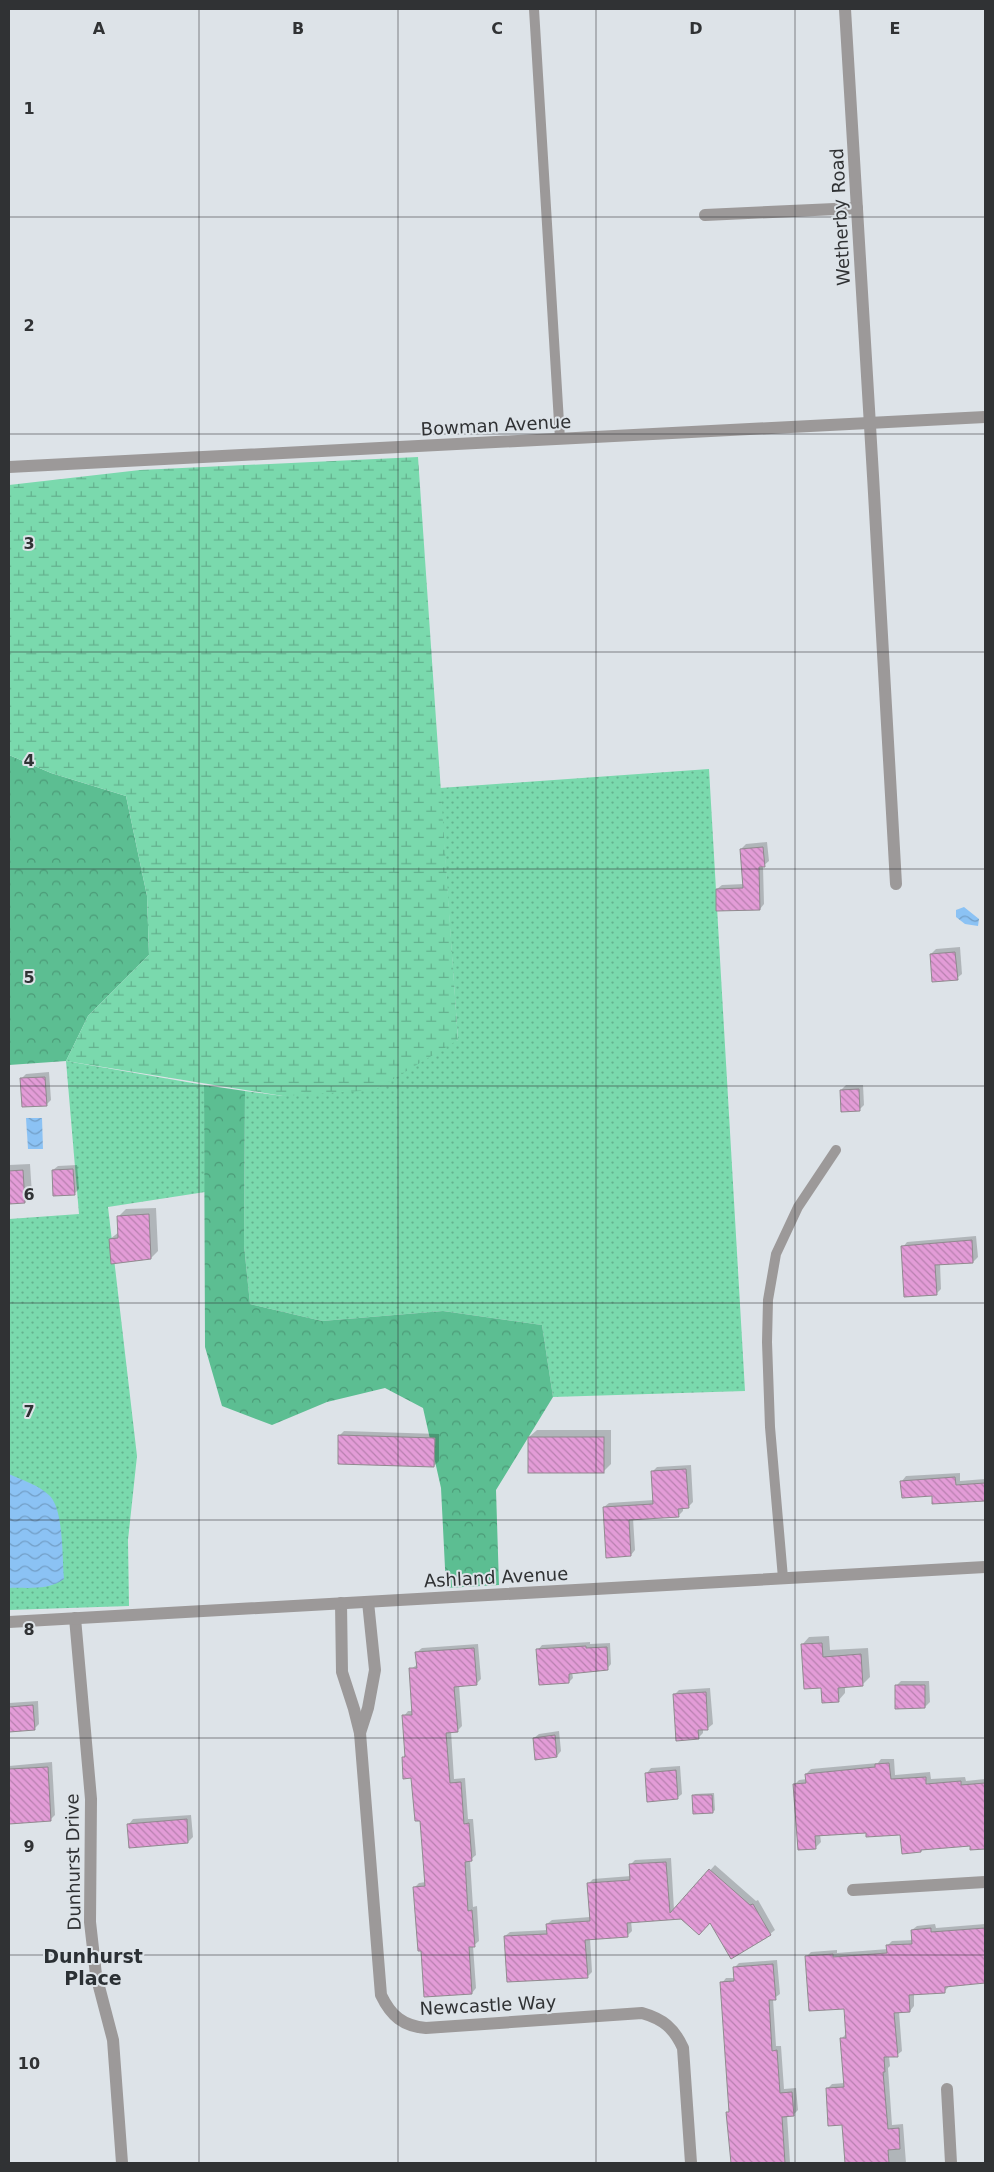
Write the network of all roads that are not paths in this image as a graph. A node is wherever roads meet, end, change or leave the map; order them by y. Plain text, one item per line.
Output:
1 (534, 9) edge
2 (845, 9) edge
3 (857, 208) junction
4 (705, 215) dead end
5 (985, 417) edge
6 (869, 424) junction
7 (560, 440) junction
8 (9, 467) edge
9 (896, 884) dead end
10 (836, 1150) dead end
11 (985, 1567) edge
12 (783, 1578) junction
13 (368, 1602) junction
14 (341, 1603) junction
15 (75, 1618) junction
16 (9, 1622) edge
17 (360, 1733) junction
18 (985, 1882) edge
19 (853, 1890) dead end
20 (947, 2089) dead end
21 (122, 2163) edge
22 (691, 2163) edge
23 (951, 2163) edge

1 - 7 lane
2 - 3 street, Wetherby Road
3 - 4 street
3 - 6 street, Wetherby Road
5 - 6 street, Bowman Avenue
6 - 7 street, Bowman Avenue
6 - 9 street, Wetherby Road
7 - 8 street, Bowman Avenue
10 - 12 lane
11 - 12 street, Ashland Avenue
12 - 13 street, Ashland Avenue
13 - 14 street, Ashland Avenue
13 - 17 street, Newcastle Way
14 - 15 street, Ashland Avenue
14 - 17 street, Newcastle Way
15 - 16 street, Ashland Avenue
15 - 21 street, Dunhurst Drive
17 - 22 street, Newcastle Way
18 - 19 street
20 - 23 street

